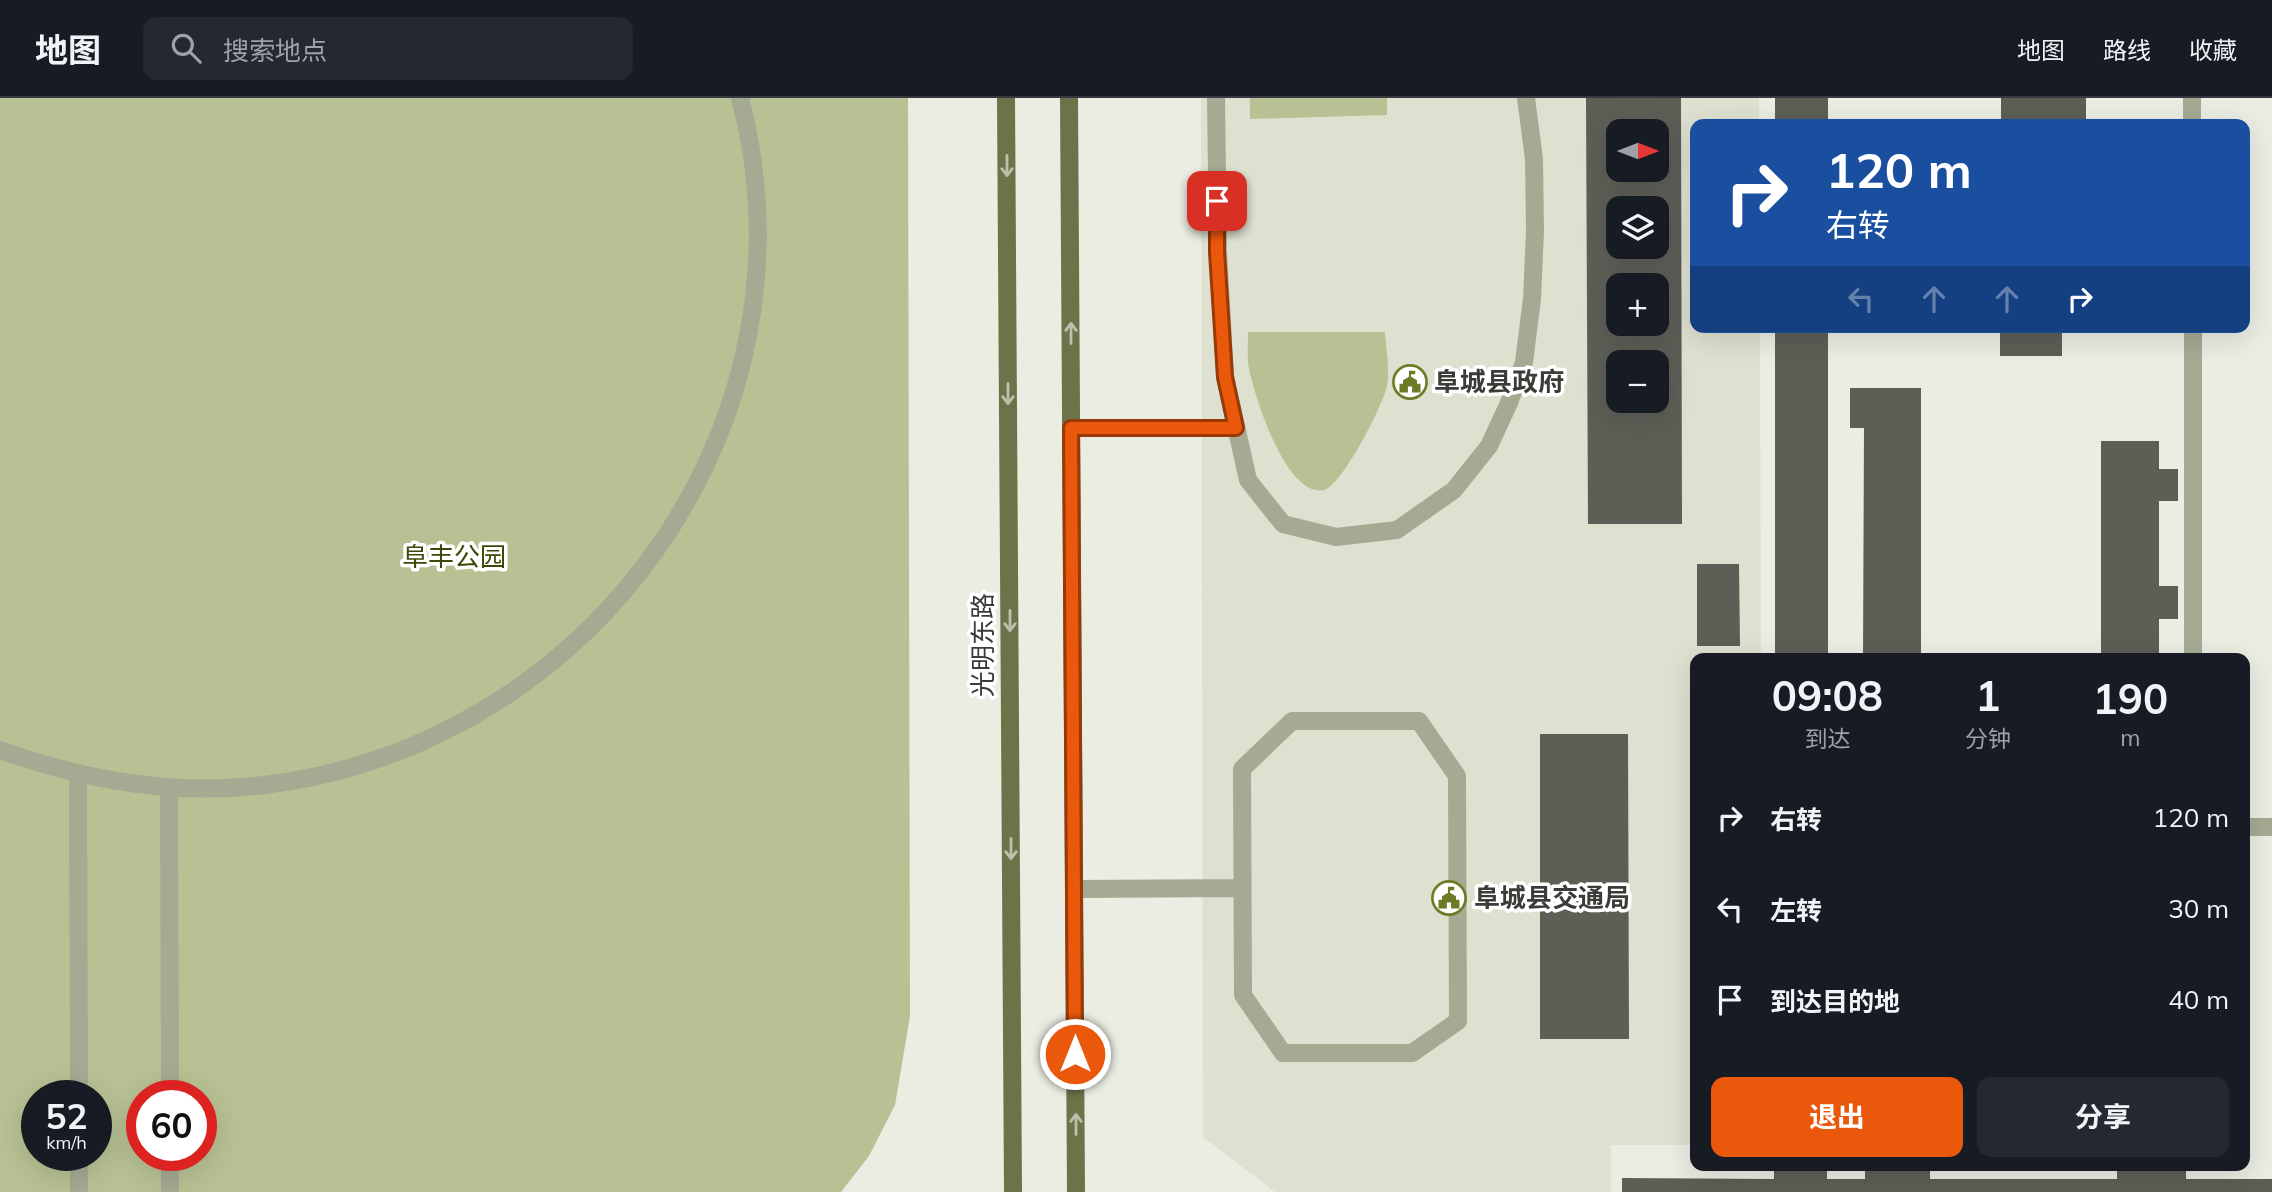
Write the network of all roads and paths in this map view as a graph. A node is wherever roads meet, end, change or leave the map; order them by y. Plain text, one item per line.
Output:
1 (740, 98) edge
2 (1006, 98) edge
3 (1069, 98) edge
4 (1216, 98) edge
5 (1526, 98) edge
6 (2192, 98) edge
7 (2192, 119) edge
8 (2193, 333) edge
9 (1071, 428) junction
10 (1236, 428) junction
11 (2193, 653) edge
12 (0, 750) edge
13 (78, 774) junction
14 (169, 787) junction
15 (2250, 827) edge
16 (2272, 827) edge
17 (1242, 888) junction
18 (1074, 889) junction
19 (79, 1080) edge
20 (170, 1080) edge
21 (79, 1171) edge
22 (170, 1171) edge
23 (79, 1192) edge
24 (170, 1192) edge
25 (1013, 1192) edge
26 (1076, 1192) edge

1 - 14 lane
2 -> 25 main road, 光明东路
9 -> 3 main road
4 - 10 lane
5 - 10 lane
6 - 7 lane
8 - 11 lane
9 - 10 lane
9 - 18 main road
12 - 13 lane
13 - 14 lane
13 - 19 lane
14 - 20 lane
15 - 16 lane
17 - 17 lane
17 - 18 lane
26 -> 18 main road
21 - 23 lane
22 - 24 lane

